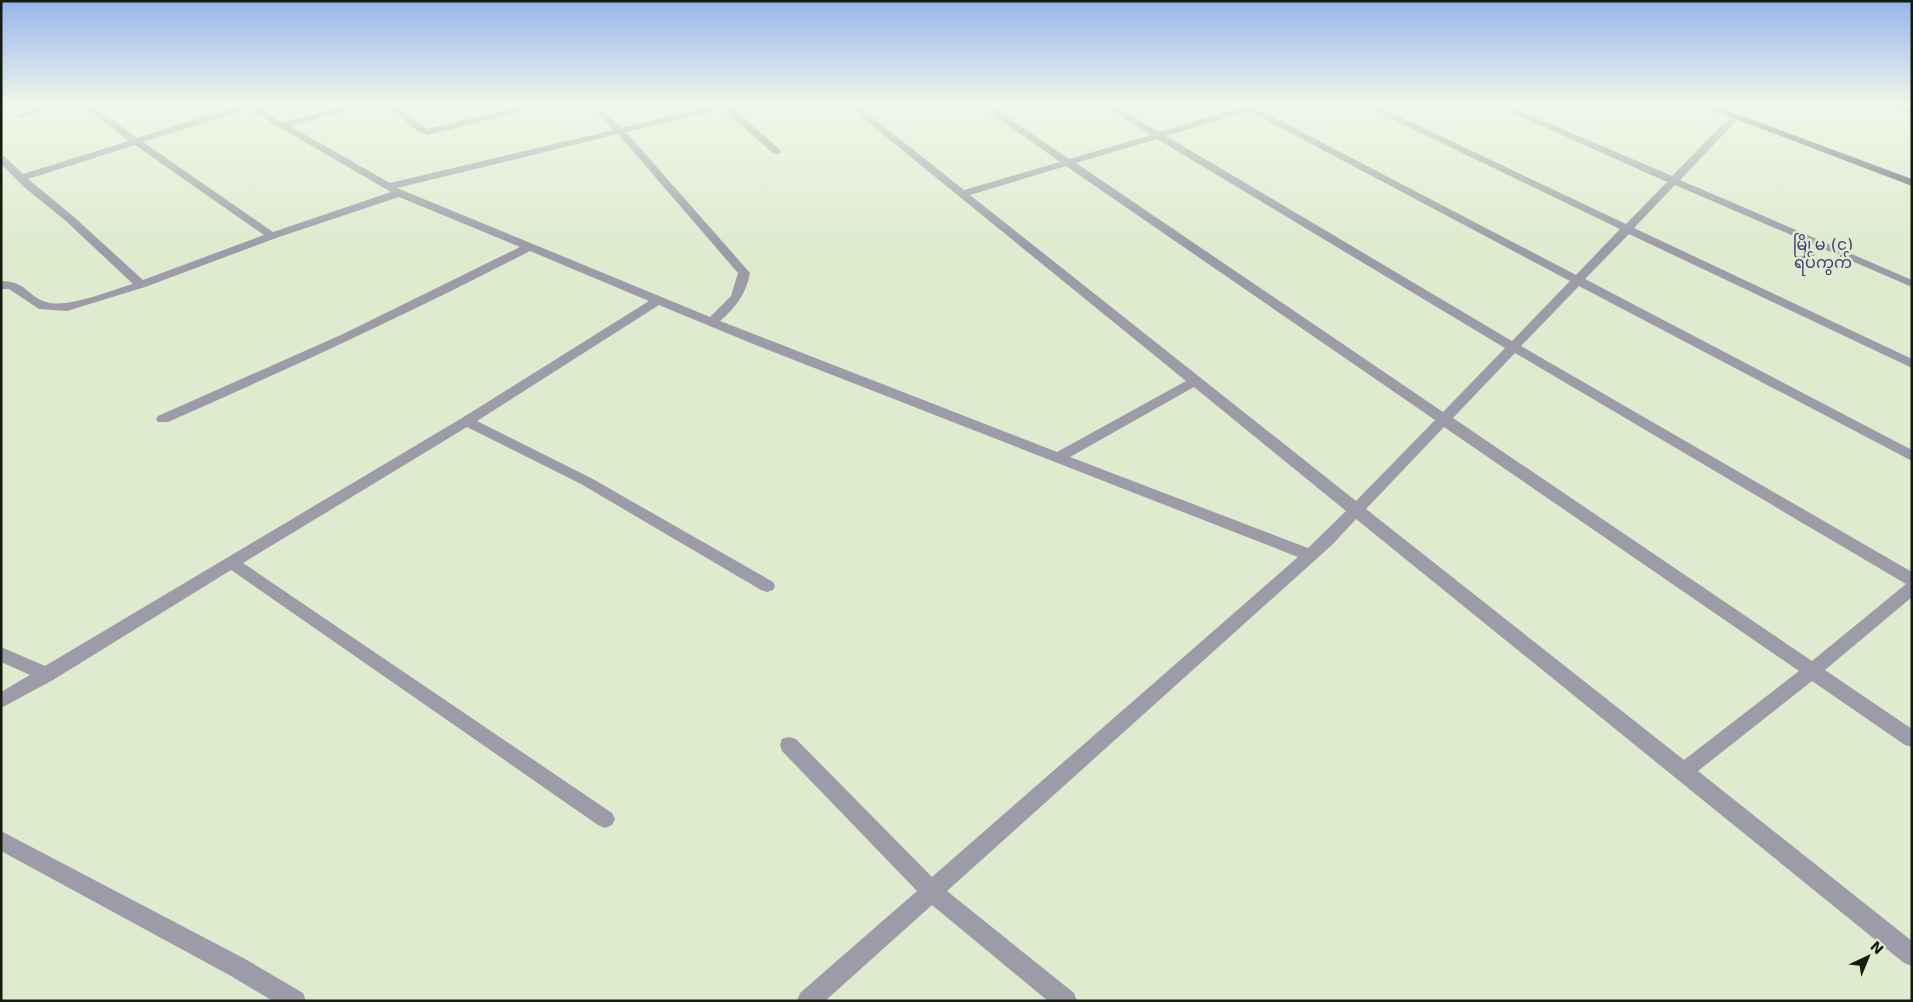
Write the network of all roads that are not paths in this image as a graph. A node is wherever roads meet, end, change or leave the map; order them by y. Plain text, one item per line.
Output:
1 (102, 153) edge
2 (152, 153) edge
3 (329, 153) edge
4 (533, 153) edge
5 (639, 153) edge
6 (910, 153) edge
7 (1054, 153) edge
8 (1105, 153) edge
9 (1186, 153) edge
10 (1338, 153) edge
11 (1467, 153) edge
12 (1609, 153) edge
13 (1701, 153) edge
14 (1831, 153) edge
15 (1, 158) edge
16 (1069, 163) junction
17 (21, 178) junction
18 (1674, 181) junction
19 (1912, 183) edge
20 (393, 190) junction
21 (962, 194) junction
22 (1627, 229) junction
23 (272, 236) junction
24 (529, 247) junction
25 (1578, 280) junction
26 (1912, 284) edge
27 (1, 285) edge
28 (141, 285) junction
29 (659, 300) junction
30 (712, 322) junction
31 (1513, 348) junction
32 (1912, 364) edge
33 (1195, 382) junction
34 (1444, 418) junction
35 (163, 419) dead end
36 (467, 422) junction
37 (1912, 456) edge
38 (1058, 458) junction
39 (1355, 510) junction
40 (1309, 555) junction
41 (232, 563) junction
42 (1912, 580) edge
43 (767, 586) dead end
44 (1912, 588) edge
45 (1, 654) edge
46 (1812, 671) junction
47 (47, 675) junction
48 (1, 701) edge
49 (1912, 739) edge
50 (789, 745) dead end
51 (1682, 772) junction
52 (605, 819) dead end
53 (1, 840) edge
54 (931, 891) junction
55 (1912, 956) edge
56 (295, 1001) edge
57 (808, 1001) edge
58 (1066, 1001) edge

1 - 17 street
2 - 23 street
3 - 20 street
4 - 20 street
5 - 30 street
6 - 21 street
7 - 16 street
8 - 16 street
9 - 31 street
10 - 25 street
11 - 22 street
12 - 18 street
13 - 18 street
14 - 19 main road
15 - 17 street
16 - 21 street
16 - 34 street
17 - 28 street
18 - 22 street
18 - 26 street
20 - 23 street
20 - 24 street
21 - 33 street
22 - 25 street
22 - 32 street
23 - 28 street
24 - 29 street
24 - 35 street
25 - 31 street
25 - 37 street
27 - 28 street
29 - 30 street
29 - 36 street
30 - 38 street
31 - 34 street
31 - 42 street
33 - 38 street
33 - 39 street
34 - 39 street
34 - 46 street
36 - 41 street
36 - 43 street
38 - 40 street
39 - 40 street
39 - 51 street
40 - 54 street
41 - 47 street
41 - 52 street
44 - 46 street
45 - 47 street
46 - 49 street
46 - 51 street
47 - 48 street
50 - 54 street
51 - 55 street
53 - 56 street
54 - 57 street
54 - 58 street

